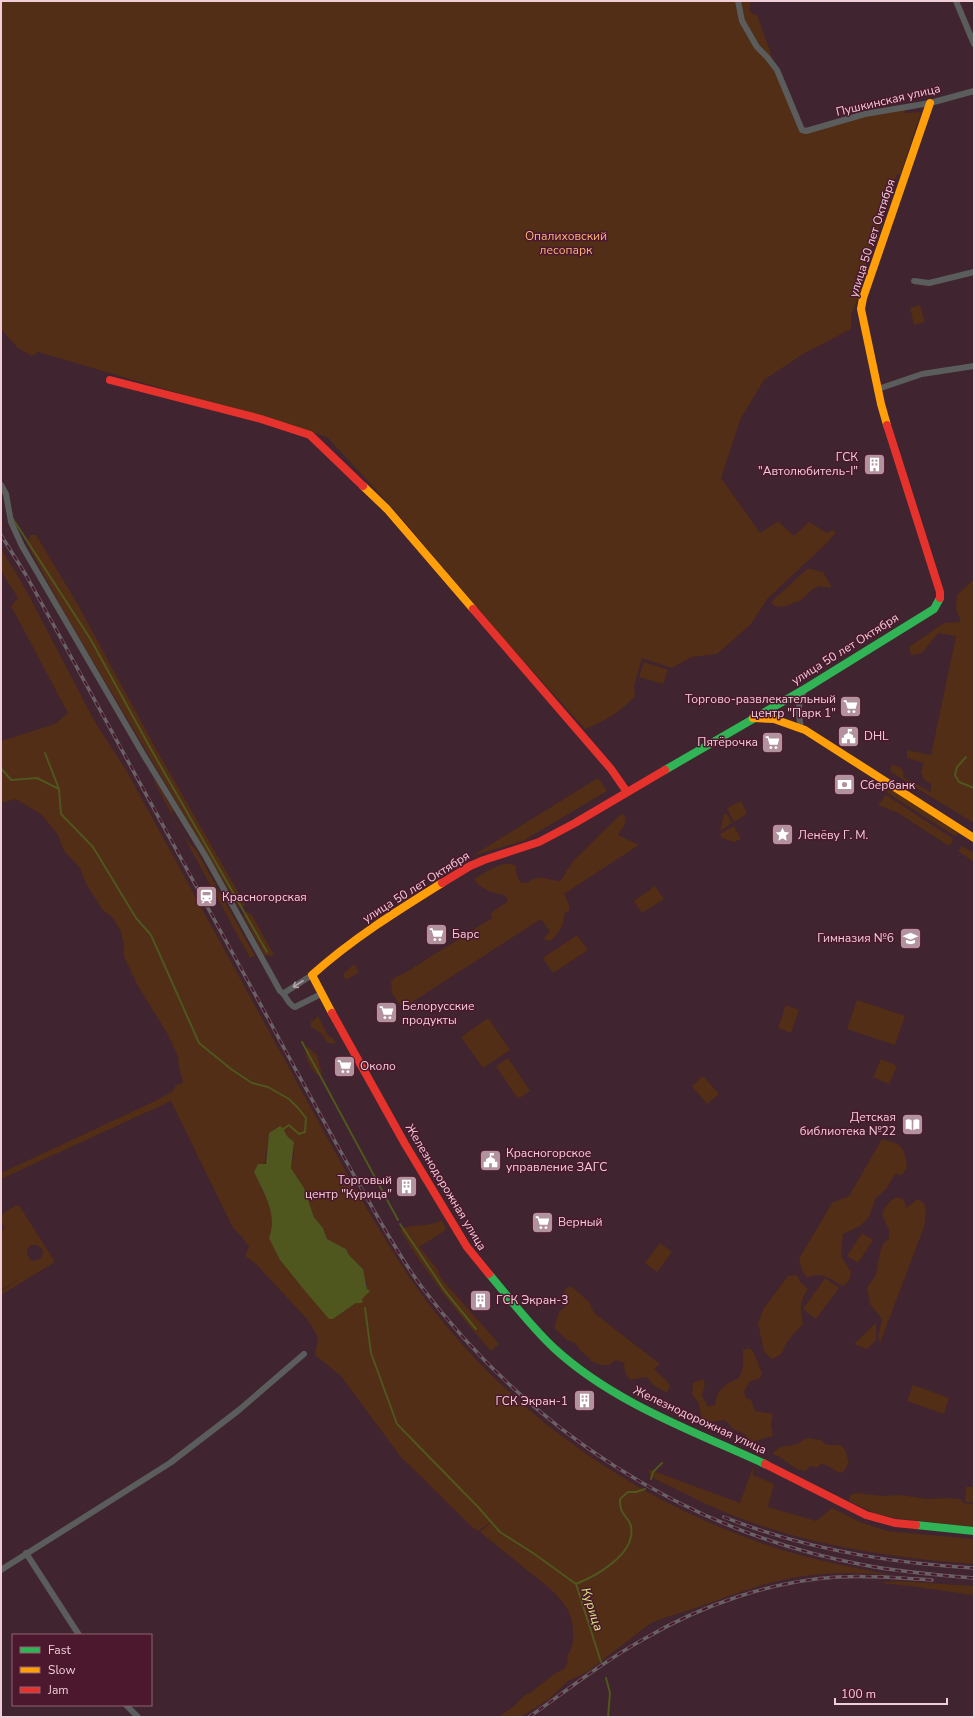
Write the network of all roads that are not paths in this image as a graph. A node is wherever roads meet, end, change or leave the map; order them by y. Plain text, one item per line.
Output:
1 (738, 1) edge
2 (956, 1) edge
3 (974, 44) edge
4 (974, 91) edge
5 (930, 103) junction
6 (974, 272) edge
7 (914, 281) dead end
8 (974, 366) edge
9 (110, 380) dead end
10 (878, 389) junction
11 (1, 485) edge
12 (808, 687) junction
13 (748, 720) junction
14 (801, 728) junction
15 (627, 792) junction
16 (974, 838) edge
17 (312, 974) junction
18 (284, 993) junction
19 (321, 994) junction
20 (304, 1354) dead end
21 (974, 1531) edge
22 (26, 1553) junction
23 (1, 1570) edge
24 (78, 1634) edge
25 (127, 1706) edge
26 (138, 1717) edge

1 - 5 street, Пушкинская улица
2 - 3 street
4 - 5 street, Пушкинская улица
5 - 10 street, улица 50 лет Октября
6 - 7 street
8 - 10 street
9 - 15 street
10 - 12 street, улица 50 лет Октября
11 - 18 street
12 - 13 street, улица 50 лет Октября
12 - 14 street
13 - 14 street
13 - 15 street, улица 50 лет Октября
14 - 16 street
15 - 17 street, улица 50 лет Октября
17 -> 18 street
17 - 19 street, Железнодорожная улица
18 - 19 street
19 - 21 street, Железнодорожная улица
20 - 22 street
22 - 23 street
22 - 24 street
25 - 26 street

